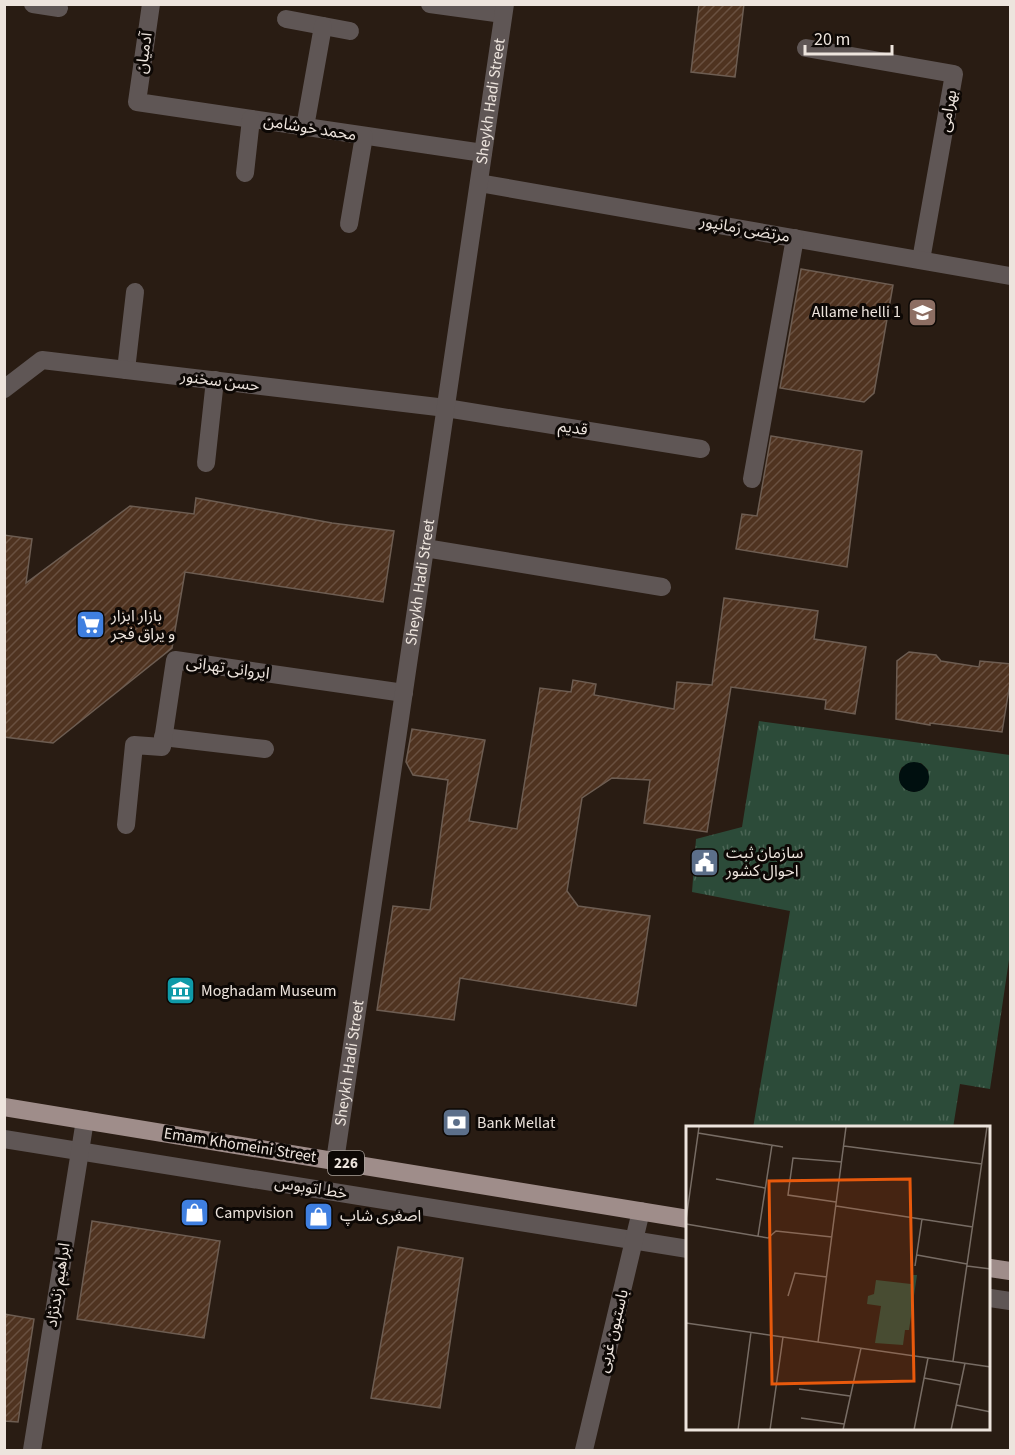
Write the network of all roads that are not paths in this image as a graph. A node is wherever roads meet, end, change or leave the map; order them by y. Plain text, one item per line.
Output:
1 (33, 4) edge
2 (151, 4) edge
3 (430, 4) edge
4 (59, 9) dead end
5 (504, 9) edge
6 (286, 19) dead end
7 (323, 26) junction
8 (350, 31) dead end
9 (806, 48) dead end
10 (137, 102) joint
11 (251, 119) junction
12 (305, 127) junction
13 (364, 136) junction
14 (483, 153) junction
15 (244, 173) dead end
16 (479, 183) junction
17 (350, 224) dead end
18 (795, 238) junction
19 (921, 260) junction
20 (1011, 276) edge
21 (135, 292) dead end
22 (126, 370) junction
23 (215, 380) junction
24 (4, 389) edge
25 (446, 408) junction
26 (701, 449) dead end
27 (206, 463) dead end
28 (752, 479) dead end
29 (425, 548) junction
30 (662, 587) dead end
31 (404, 693) junction
32 (163, 737) junction
33 (265, 749) dead end
34 (126, 825) dead end
35 (4, 1107) edge
36 (85, 1120) junction
37 (4, 1138) edge
38 (80, 1151) junction
39 (336, 1161) junction
40 (641, 1211) junction
41 (686, 1219) edge
42 (634, 1240) junction
43 (686, 1249) edge
44 (991, 1268) edge
45 (1011, 1271) edge
46 (991, 1298) edge
47 (1011, 1301) edge
48 (32, 1450) edge
49 (584, 1450) edge

1 - 4 street
2 - 10 street, آدمیان
3 - 5 street
5 - 14 street, Sheykh Hadi Street
6 - 7 street
7 - 8 street
7 - 12 street
9 - 19 street, بهرامی
10 - 11 street, محمد خوشامن
11 - 12 street, محمد خوشامن
11 - 15 street
12 - 13 street, محمد خوشامن
13 - 14 street, محمد خوشامن
13 - 17 street
14 - 16 street, Sheykh Hadi Street
16 - 18 street, مرتضی زمانپور
16 - 25 street, Sheykh Hadi Street
18 - 19 street, مرتضی زمانپور
18 - 28 street
19 - 20 street, مرتضی زمانپور
21 - 22 street
22 - 23 street, حسن سخنور
22 - 24 street, حسن سخنور
23 - 25 street, حسن سخنور
23 - 27 street
25 - 26 street, قدیم
25 - 29 street, Sheykh Hadi Street
29 - 30 street
29 - 31 street, Sheykh Hadi Street
31 - 32 street, ایروانی تهرانی
31 - 39 street, Sheykh Hadi Street
32 - 33 street
32 - 34 street
35 - 36 main road, Emam Khomeini Street / 226
36 - 38 street, ابراهیم زندنژاد
36 - 39 main road, Emam Khomeini Street / 226
37 - 38 street, خط اتوبوس
38 - 42 street, خط اتوبوس
38 - 48 street, ابراهیم زندنژاد
39 - 40 main road, Emam Khomeini Street / 226
40 - 41 main road, Emam Khomeini Street / 226
40 - 42 street, باستیون غربی
42 - 43 street, خط اتوبوس
42 - 49 street, باستیون غربی
44 - 45 main road
46 - 47 street

